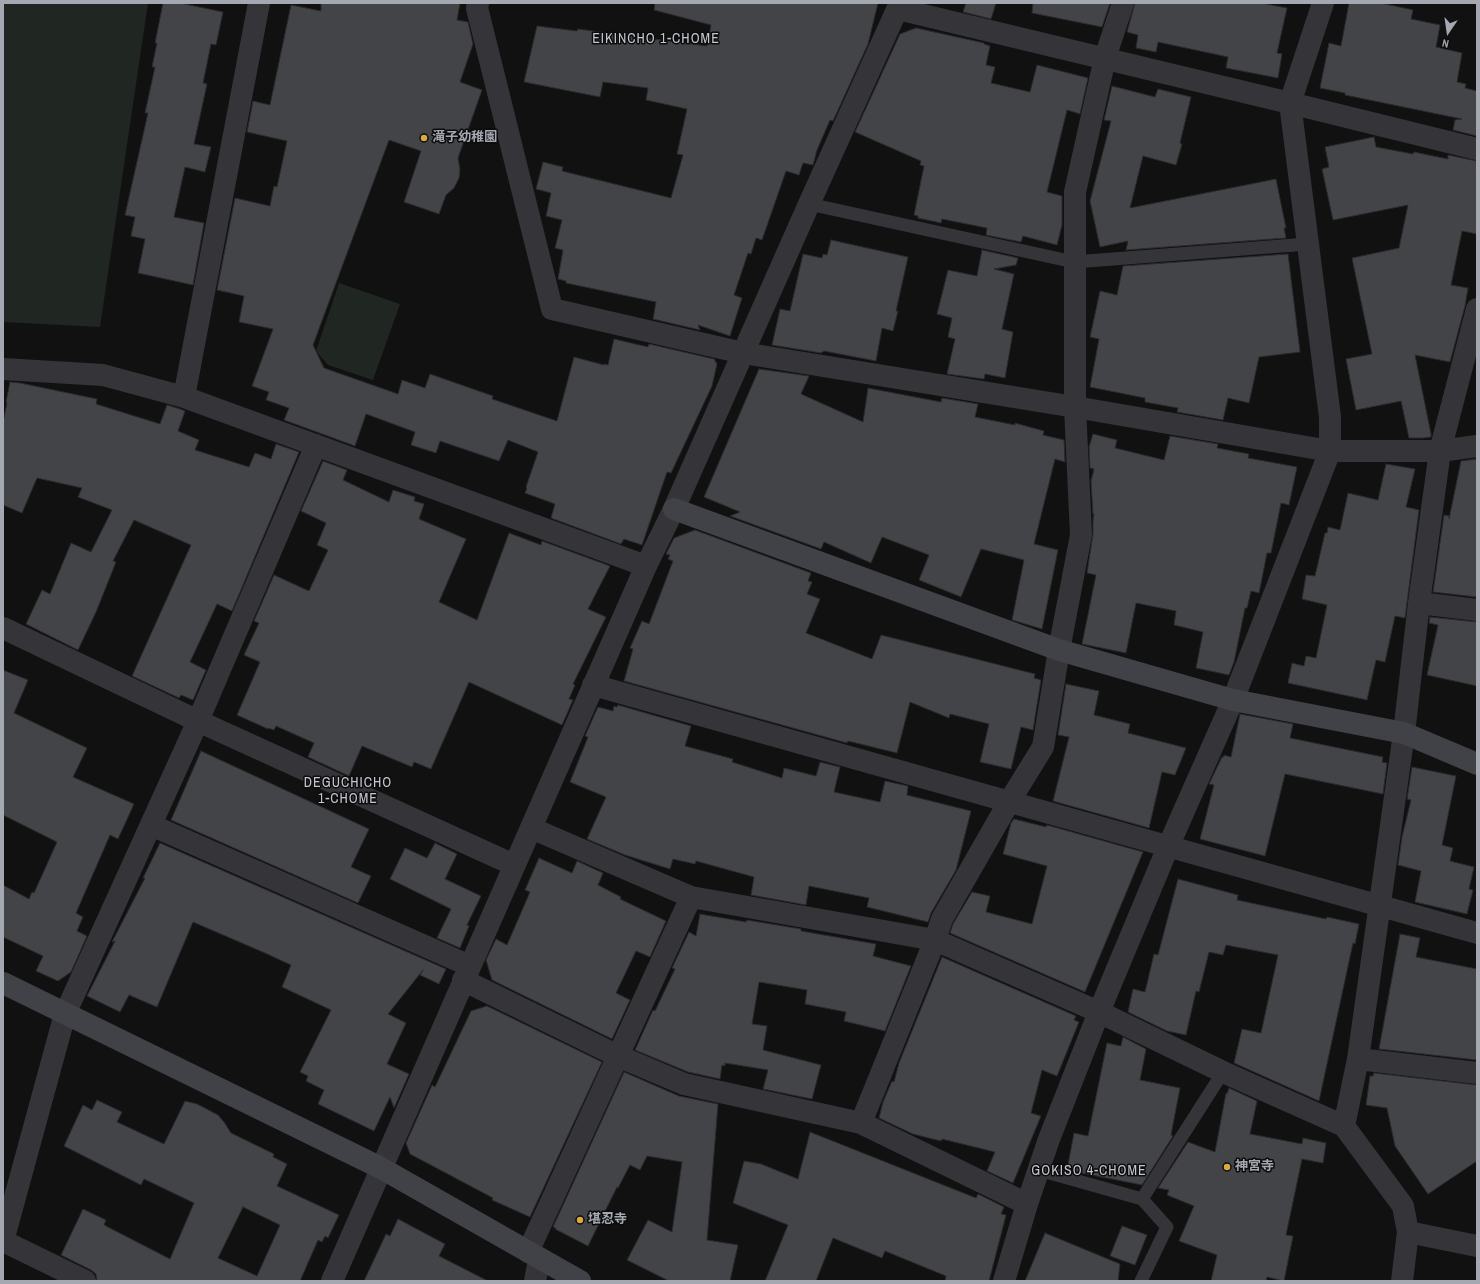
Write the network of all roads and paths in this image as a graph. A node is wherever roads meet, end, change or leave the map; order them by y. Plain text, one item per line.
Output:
1 (259, 3) edge
2 (478, 3) edge
3 (1123, 3) edge
4 (1323, 3) edge
5 (899, 6) edge
6 (1105, 58) junction
7 (1290, 102) junction
8 (1477, 149) edge
9 (809, 204) junction
10 (1308, 244) junction
11 (1074, 262) junction
12 (1477, 309) edge
13 (743, 353) junction
14 (3, 369) edge
15 (184, 397) junction
16 (1074, 407) junction
17 (316, 445) junction
18 (1477, 446) edge
19 (1330, 451) junction
20 (1440, 451) junction
21 (674, 509) junction
22 (646, 566) junction
23 (1419, 603) junction
24 (1477, 610) edge
25 (3, 628) edge
26 (1059, 650) junction
27 (593, 686) junction
28 (1233, 700) junction
29 (198, 721) junction
30 (1404, 733) junction
31 (1477, 764) edge
32 (1009, 802) junction
33 (151, 825) junction
34 (531, 828) junction
35 (1168, 847) junction
36 (514, 865) junction
37 (691, 896) junction
38 (1380, 906) junction
39 (1477, 933) edge
40 (935, 940) junction
41 (467, 973) junction
42 (3, 983) edge
43 (1099, 1012) junction
44 (65, 1014) junction
45 (618, 1056) junction
46 (1358, 1059) junction
47 (1223, 1072) junction
48 (1477, 1073) edge
49 (861, 1123) junction
50 (1344, 1126) junction
51 (381, 1168) junction
52 (1038, 1170) junction
53 (1142, 1199) junction
54 (1027, 1204) junction
55 (1408, 1232) junction
56 (3, 1241) edge
57 (1477, 1246) edge
58 (534, 1255) junction
59 (85, 1281) edge
60 (332, 1281) edge
61 (535, 1281) edge
62 (580, 1281) edge
63 (1004, 1281) edge
64 (1141, 1281) edge
65 (1402, 1281) edge

1 - 15 street
2 - 13 street
3 - 6 street
4 - 7 street
5 - 6 street
5 - 9 street
6 - 7 street
6 - 11 street
7 - 8 street
7 - 10 street
9 - 11 lane
9 - 13 street
10 - 11 lane
10 - 19 street
11 - 16 street
12 - 20 street
13 - 16 street
13 - 21 street
14 - 15 street
15 - 17 street
16 - 19 street
16 - 26 street
17 - 22 street
17 - 29 street
18 - 20 street
19 - 20 street
19 - 28 street
20 - 23 street
21 - 22 street
21 - 26 street
22 - 27 street
23 - 24 street
23 - 30 street
25 - 29 street
26 - 28 street
26 - 32 street
27 - 32 street
27 - 34 street
28 - 30 street
28 - 35 street
29 - 33 street
29 - 36 street
30 - 31 street
30 - 38 street
32 - 35 street
32 - 40 street
33 - 41 street
33 - 44 street
34 - 36 street
34 - 37 street
35 - 38 street
35 - 43 street
36 - 41 street
37 - 40 street
37 - 45 street
38 - 39 street
38 - 46 street
40 - 43 street
40 - 49 street
41 - 45 street
41 - 51 street
42 - 44 street
43 - 47 street
43 - 52 street
44 - 51 street
44 - 56 street
45 - 49 street
45 - 58 street
46 - 48 street
46 - 50 street
47 - 50 street
47 - 53 lane
49 - 54 street
50 - 55 street
51 - 58 street
51 - 60 street
52 - 53 lane
52 - 54 street
53 - 64 lane
54 - 63 street
55 - 57 street
55 - 65 street
56 - 59 street
58 - 61 street
58 - 62 street

